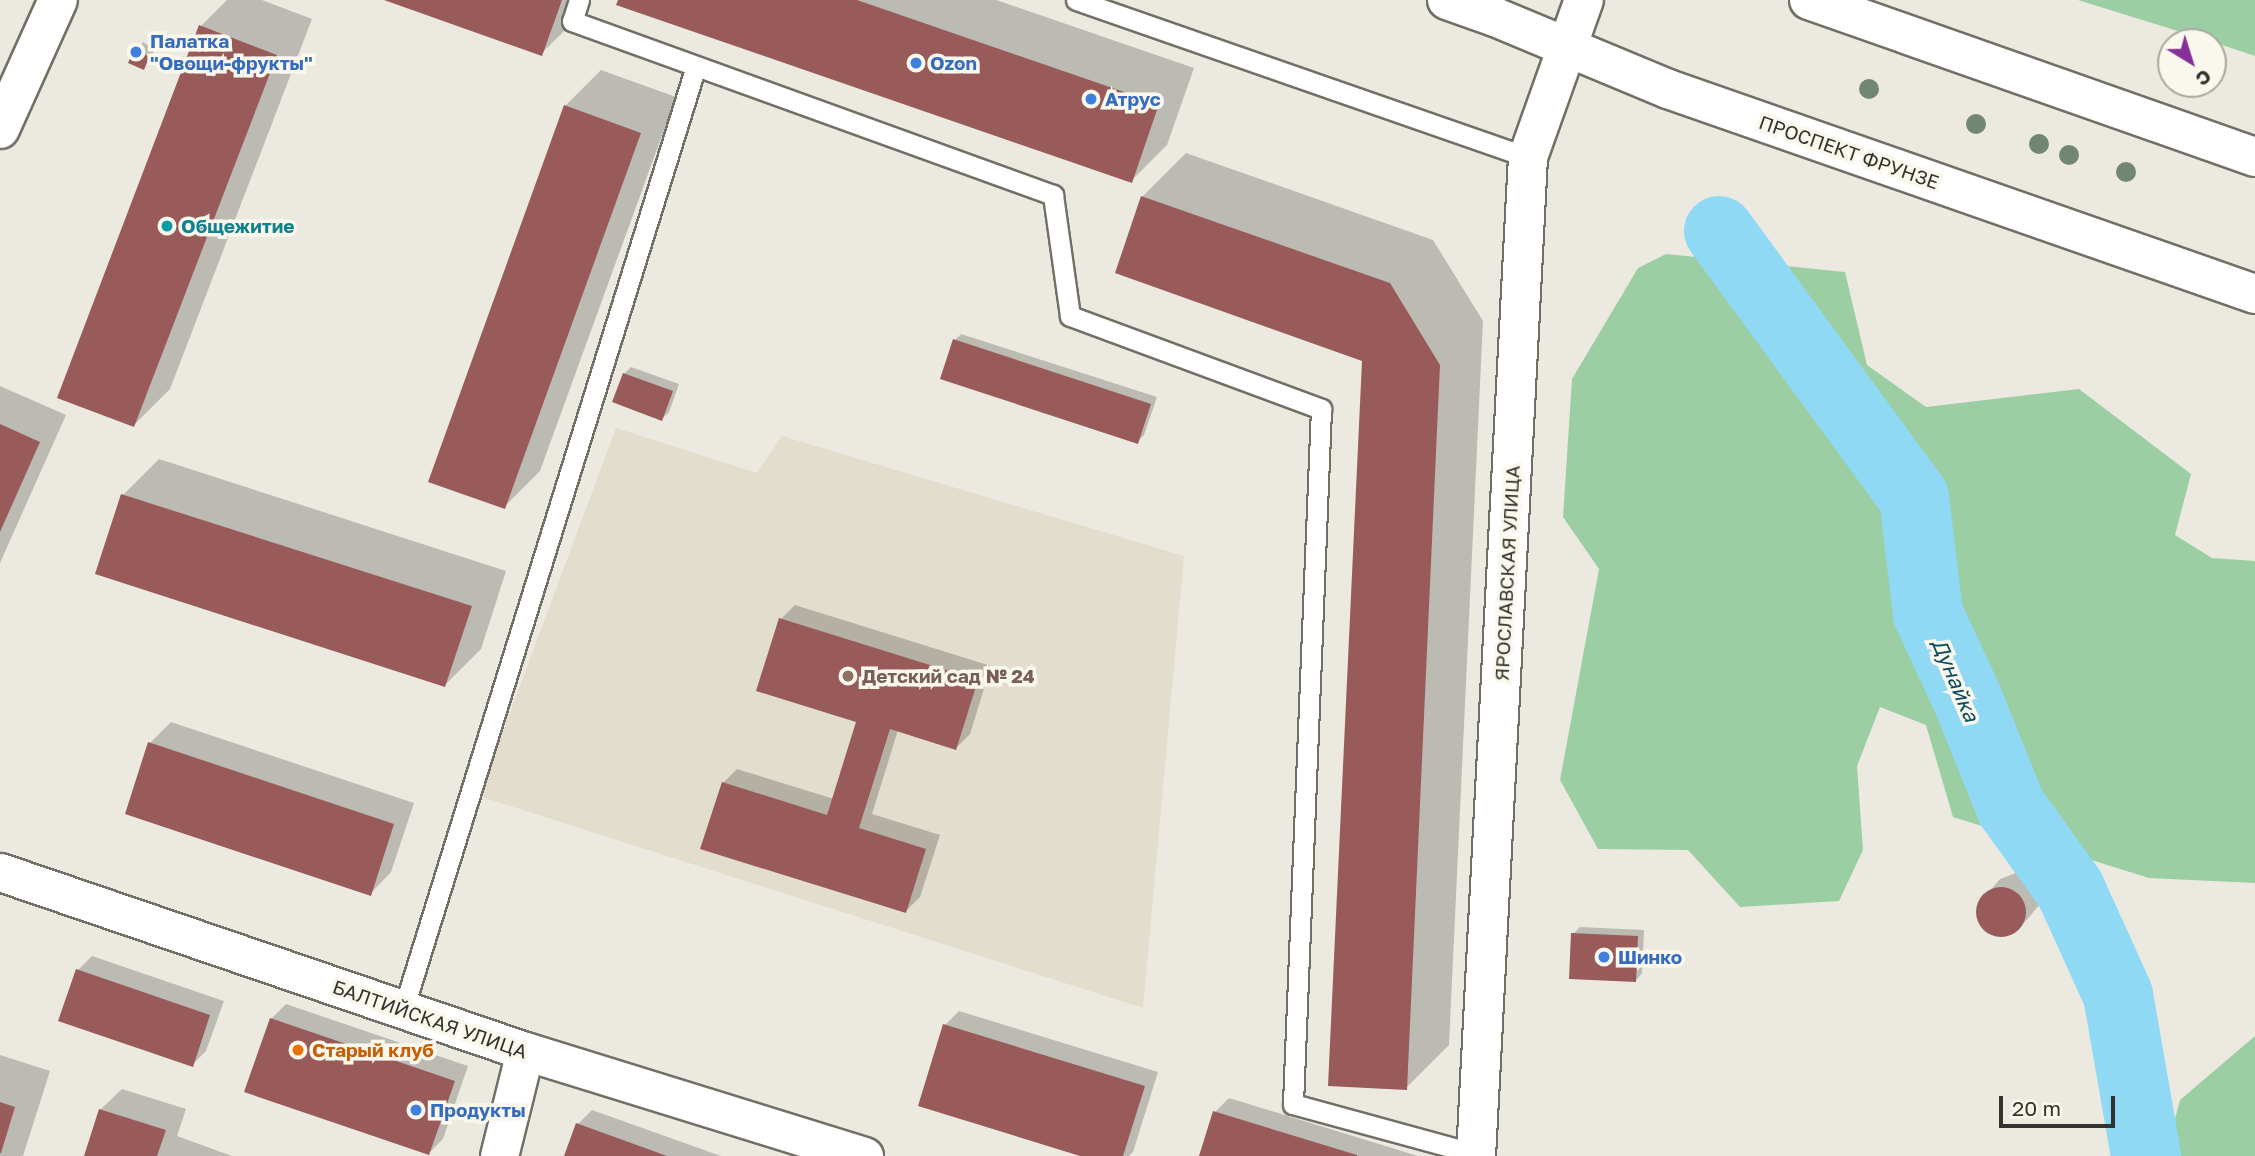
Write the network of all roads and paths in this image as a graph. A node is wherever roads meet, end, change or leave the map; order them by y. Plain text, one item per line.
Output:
1 (58, 0) edge
2 (579, 0) edge
3 (1076, 0) edge
4 (1447, 0) edge
5 (1584, 0) edge
6 (1809, 0) edge
7 (1565, 46) junction
8 (696, 66) junction
9 (0, 129) edge
10 (1528, 157) junction
11 (2255, 157) edge
12 (2255, 294) edge
13 (0, 872) edge
14 (403, 1010) junction
15 (525, 1051) junction
16 (1476, 1155) edge
17 (499, 1156) edge
18 (864, 1156) edge

1 - 9 main road
2 - 8 lane
3 - 10 lane
4 - 7 main road, ПРОСПЕКТ ФРУНЗЕ
5 - 7 main road, ЯРОСЛАВСКАЯ УЛИЦА
6 - 11 main road
7 - 10 main road, ЯРОСЛАВСКАЯ УЛИЦА
7 - 12 main road, ПРОСПЕКТ ФРУНЗЕ
8 - 14 lane
8 - 16 lane
10 - 16 main road, ЯРОСЛАВСКАЯ УЛИЦА
13 - 14 street, БАЛТИЙСКАЯ УЛИЦА
14 - 15 street, БАЛТИЙСКАЯ УЛИЦА
15 - 17 street
15 - 18 street, БАЛТИЙСКАЯ УЛИЦА

